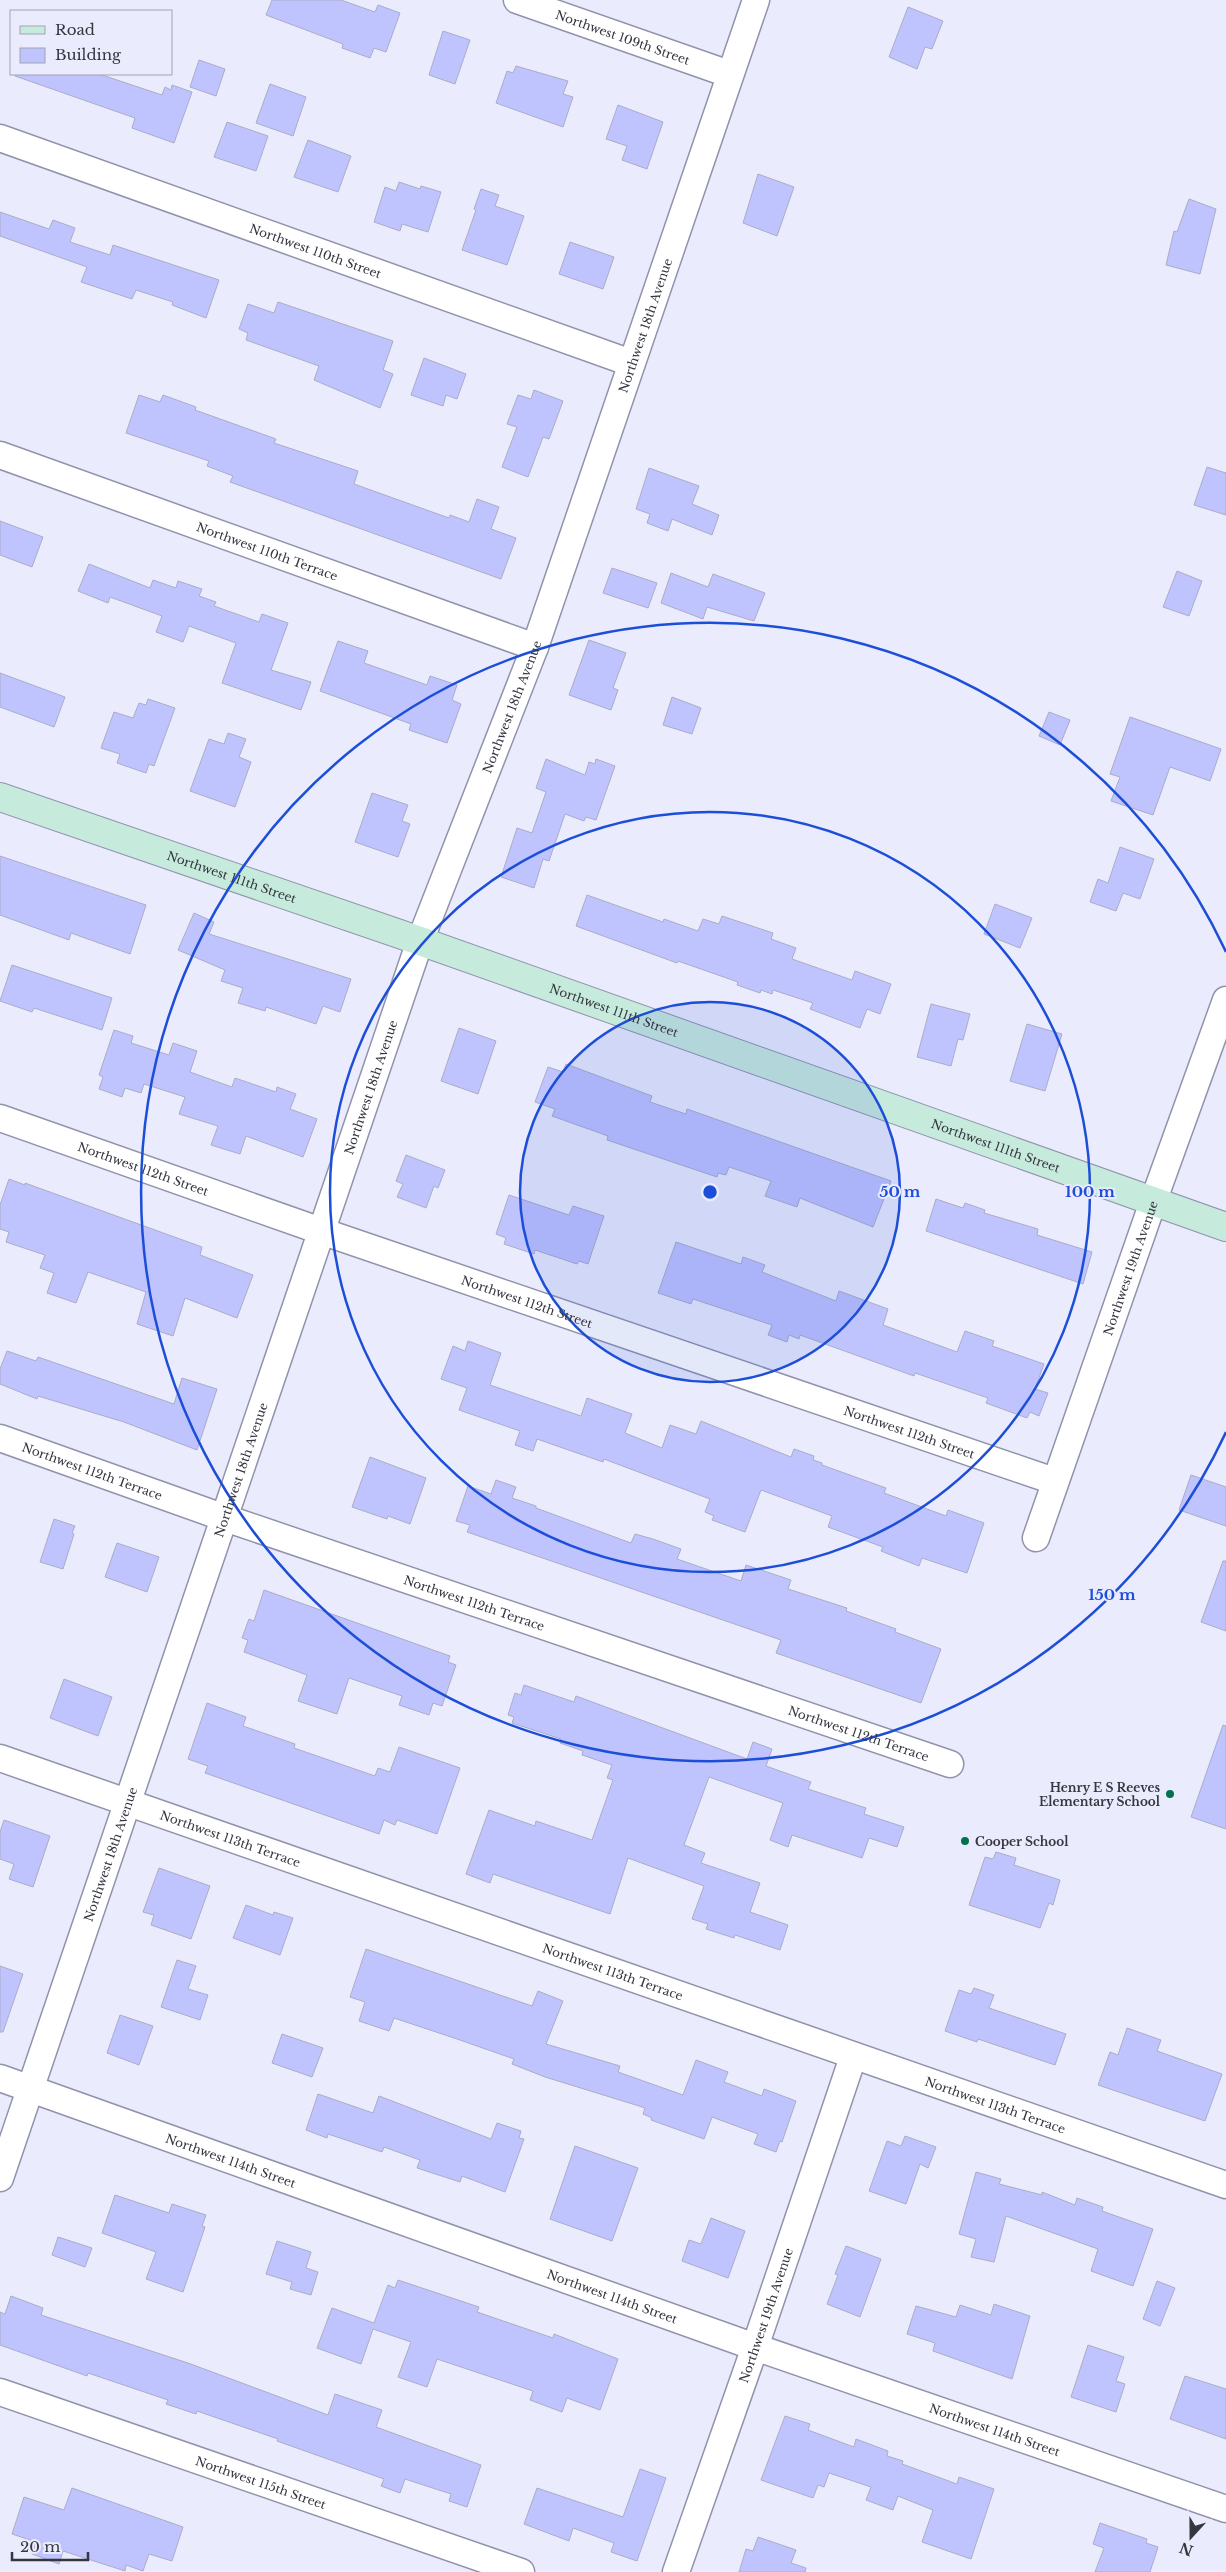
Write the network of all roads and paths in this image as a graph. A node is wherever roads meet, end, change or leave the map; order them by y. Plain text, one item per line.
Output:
1 (517, 0) edge
2 (756, 0) edge
3 (729, 74) junction
4 (0, 138) edge
5 (631, 363) junction
6 (0, 455) edge
7 (535, 647) junction
8 (0, 797) edge
9 (420, 941) junction
10 (1226, 1000) edge
11 (0, 1118) edge
12 (1153, 1202) junction
13 (1226, 1227) edge
14 (321, 1231) junction
15 (0, 1438) edge
16 (1054, 1481) junction
17 (224, 1518) junction
18 (1036, 1538) dead end
19 (0, 1758) edge
20 (950, 1764) dead end
21 (126, 1802) junction
22 (853, 2057) junction
23 (0, 2078) edge
24 (31, 2089) junction
25 (0, 2178) edge
26 (1226, 2185) edge
27 (756, 2347) junction
28 (0, 2392) edge
29 (1226, 2509) edge
30 (521, 2572) edge
31 (676, 2572) edge

1 - 3 street, Northwest 109th Street
2 - 3 street, Northwest 18th Avenue
3 - 5 street, Northwest 18th Avenue
4 - 5 street, Northwest 110th Street
5 - 7 street, Northwest 18th Avenue
6 - 7 street, Northwest 110th Terrace
7 - 9 street, Northwest 18th Avenue
8 - 9 street, Northwest 111th Street
9 - 12 street, Northwest 111th Street
9 - 14 street, Northwest 18th Avenue
10 - 12 street, Northwest 19th Avenue
11 - 14 street, Northwest 112th Street
12 - 13 street, Northwest 111th Street
12 - 16 street, Northwest 19th Avenue
14 - 16 street, Northwest 112th Street
14 - 17 street, Northwest 18th Avenue
15 - 17 street, Northwest 112th Terrace
16 - 18 street, Northwest 19th Avenue
17 - 20 street, Northwest 112th Terrace
17 - 21 street, Northwest 18th Avenue
19 - 21 street, Northwest 113th Terrace
21 - 22 street, Northwest 113th Terrace
21 - 24 street, Northwest 18th Avenue
22 - 26 street, Northwest 113th Terrace
22 - 27 street, Northwest 19th Avenue
23 - 24 street, Northwest 114th Street
24 - 25 street, Northwest 18th Avenue
24 - 27 street, Northwest 114th Street
27 - 29 street, Northwest 114th Street
27 - 31 street, Northwest 19th Avenue
28 - 30 street, Northwest 115th Street

